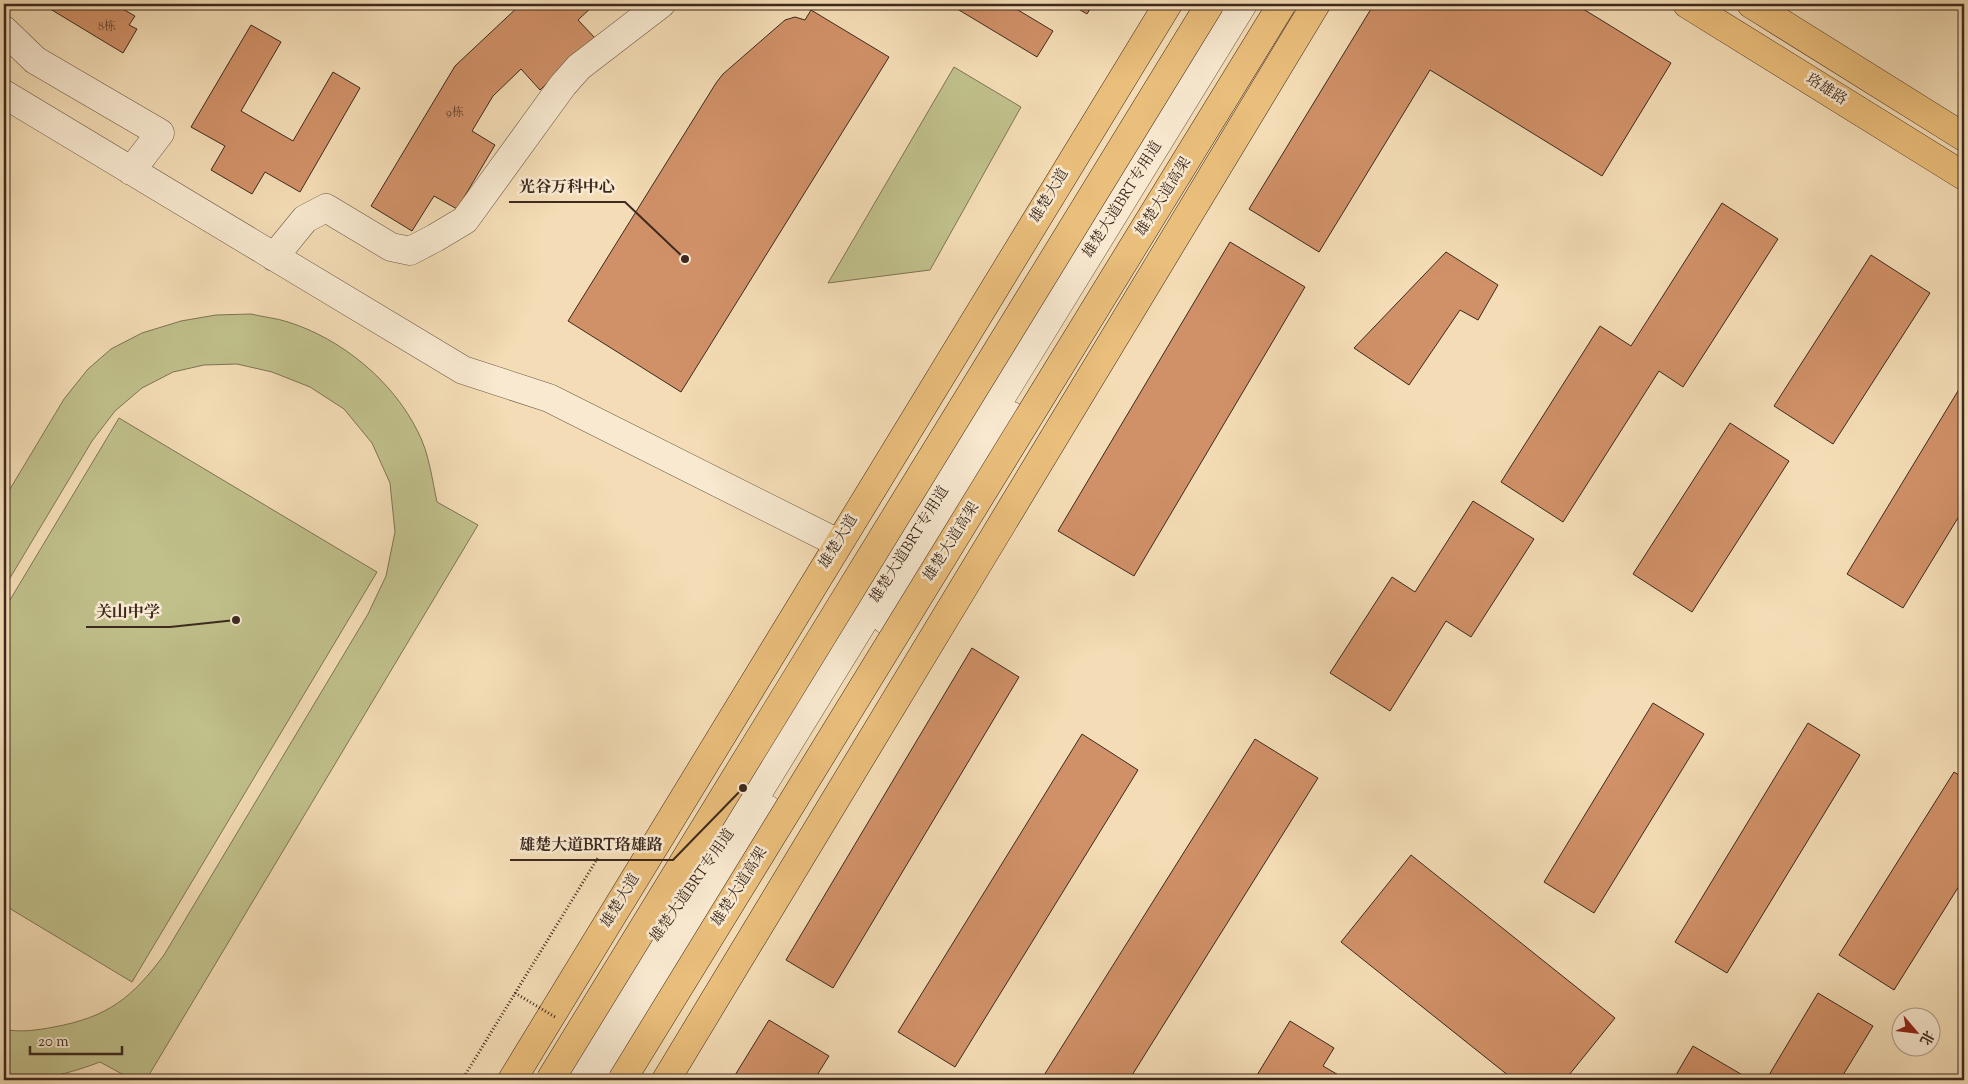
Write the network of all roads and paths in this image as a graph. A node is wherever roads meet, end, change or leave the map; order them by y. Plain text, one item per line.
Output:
1 (662, 4) edge
2 (1168, 4) edge
3 (1210, 4) edge
4 (1243, 4) edge
5 (1262, 4) edge
6 (1282, 4) edge
7 (1316, 4) edge
8 (1687, 4) edge
9 (1751, 4) edge
10 (4, 30) edge
11 (4, 94) edge
12 (1964, 136) edge
13 (131, 171) junction
14 (1964, 176) edge
15 (274, 257) junction
16 (838, 543) junction
17 (599, 856) dead end
18 (462, 1080) edge
19 (512, 1080) edge
20 (550, 1080) edge
21 (569, 1080) edge
22 (601, 1080) edge
23 (622, 1080) edge
24 (666, 1080) edge

1 - 15 street
2 - 16 main road, 雄楚大道
3 - 20 main road, bridge
4 - 21 street, 雄楚大道BRT专用道
5 - 22 street, 雄楚大道BRT专用道
6 - 23 main road, 雄楚大道高架, bridge
7 - 24 main road
8 - 14 main road, 珞雄路
9 - 12 main road
10 - 13 street
11 - 13 street
13 - 15 street
15 - 16 street
16 - 19 main road, 雄楚大道
17 - 18 path

